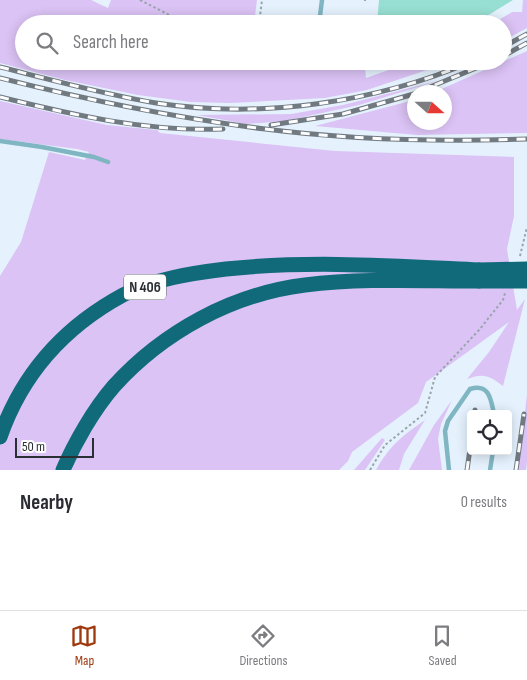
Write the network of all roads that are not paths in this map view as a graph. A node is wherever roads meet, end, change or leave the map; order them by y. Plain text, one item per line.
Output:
1 (322, 0) edge
2 (320, 15) edge
3 (0, 141) edge
4 (108, 162) dead end
5 (523, 264) edge
6 (479, 276) junction
7 (527, 281) edge
8 (493, 410) edge
9 (0, 437) edge
10 (492, 455) edge
11 (64, 466) edge
12 (449, 470) edge
13 (490, 470) edge

1 - 2 lane
3 - 4 lane
5 - 6 highway, N 406, bridge
6 - 7 highway, N 406, bridge
6 - 9 highway, N 406
6 - 11 highway, N 406
8 - 12 lane
10 - 13 lane

